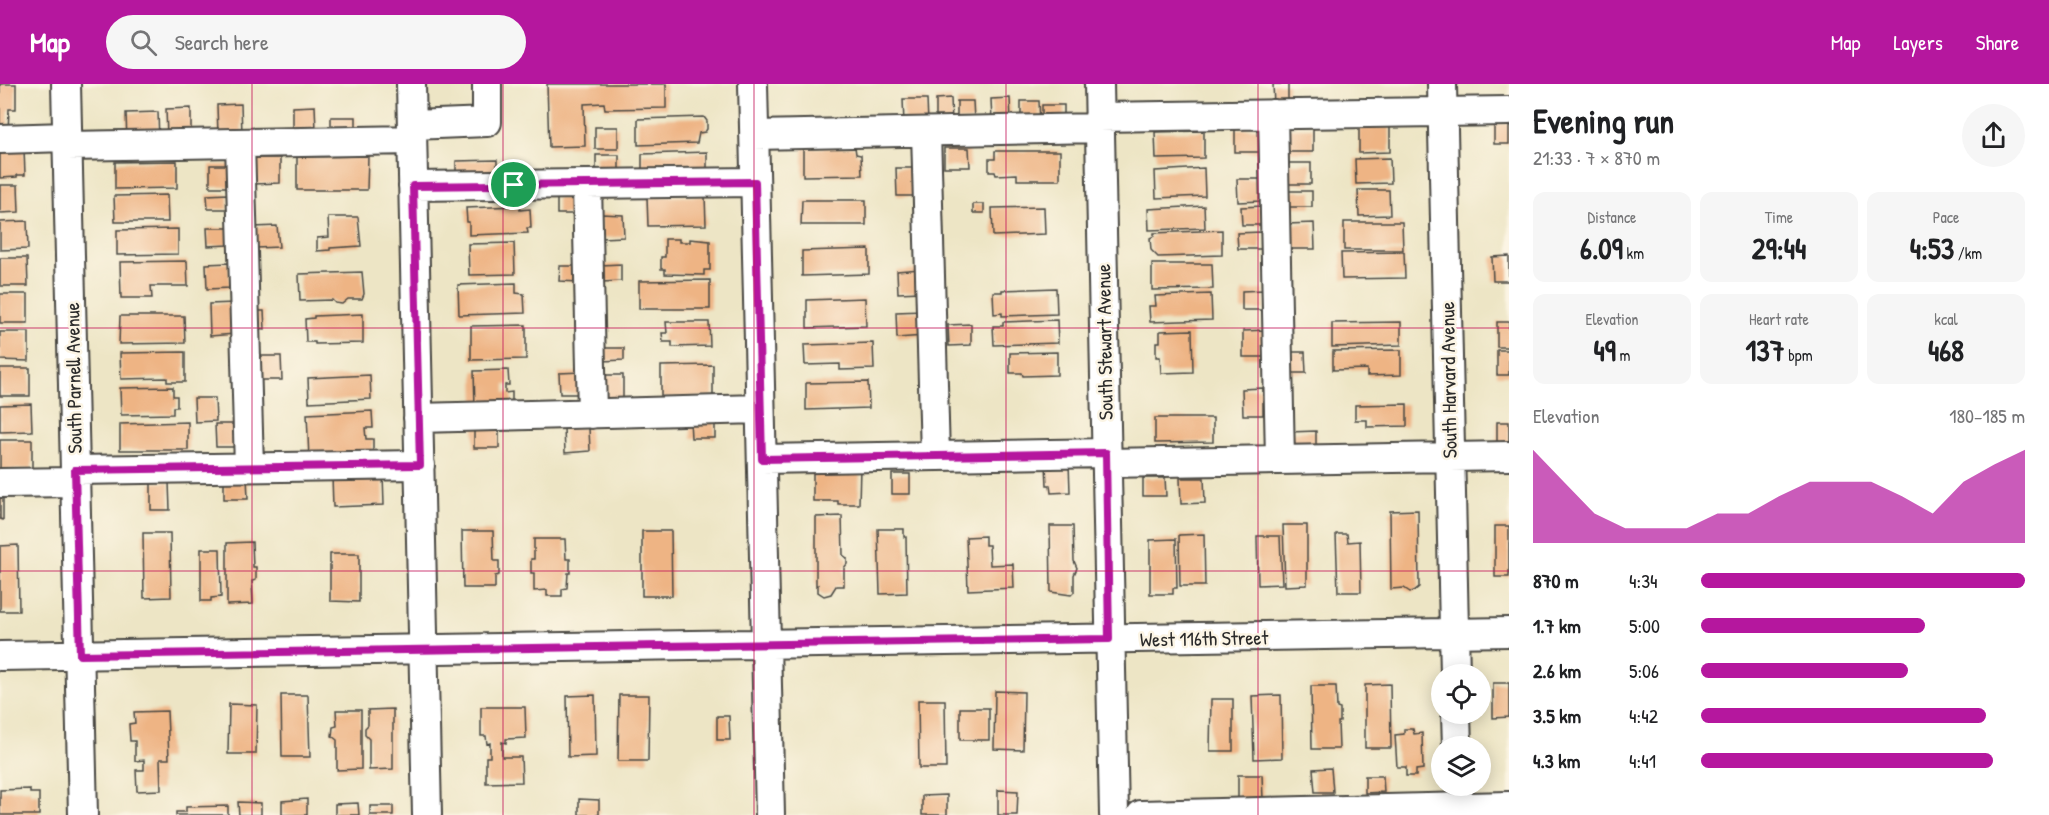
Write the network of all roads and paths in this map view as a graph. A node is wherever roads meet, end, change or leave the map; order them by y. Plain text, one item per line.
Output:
1 (66, 84) edge
2 (411, 84) edge
3 (487, 84) edge
4 (753, 84) edge
5 (1099, 84) edge
6 (1442, 84) edge
7 (1509, 111) edge
8 (1442, 112) junction
9 (1273, 114) junction
10 (1099, 122) junction
11 (926, 132) junction
12 (412, 133) junction
13 (754, 135) junction
14 (0, 139) edge
15 (68, 141) junction
16 (240, 143) junction
17 (755, 182) junction
18 (587, 184) junction
19 (413, 186) junction
20 (760, 409) junction
21 (592, 414) junction
22 (418, 418) junction
23 (935, 456) junction
24 (1509, 456) edge
25 (1450, 457) junction
26 (1106, 458) junction
27 (762, 459) junction
28 (1280, 460) junction
29 (420, 465) junction
30 (249, 468) junction
31 (75, 476) junction
32 (0, 483) edge
33 (1509, 632) edge
34 (1454, 633) junction
35 (1109, 639) junction
36 (766, 645) junction
37 (424, 650) junction
38 (80, 655) junction
39 (0, 656) edge
40 (1455, 664) edge
41 (1458, 803) edge
42 (1509, 806) edge
43 (1288, 813) edge
44 (83, 815) edge
45 (427, 815) edge
46 (770, 815) edge
47 (1114, 815) edge
48 (1141, 815) edge

1 - 15 street, South Parnell Avenue
2 - 12 street
3 - 12 street
4 - 13 street
5 - 10 street, South Stewart Avenue
6 - 8 street, South Harvard Avenue
7 - 8 street
8 - 9 street
8 - 25 street, South Harvard Avenue
9 - 10 street
9 - 28 street
10 - 11 street
10 - 26 street, South Stewart Avenue
11 - 13 street
11 - 23 street
12 - 16 street
12 - 19 street
13 - 17 street
14 - 15 street
15 - 16 street
15 - 31 street, South Parnell Avenue
16 - 30 street
17 - 18 street
17 - 20 street
18 - 19 street
18 - 21 street
19 - 22 street
20 - 21 street
20 - 27 street
21 - 22 street
22 - 29 street
23 - 26 street
23 - 27 street
24 - 25 street
25 - 28 street
25 - 34 street, South Harvard Avenue
26 - 28 street
26 - 35 street, South Stewart Avenue
27 - 36 street
29 - 30 street
29 - 37 street
30 - 31 street
31 - 32 street
31 - 38 street, South Parnell Avenue
33 - 34 street, West 116th Street
34 - 35 street, West 116th Street
34 - 40 street, South Harvard Avenue
35 - 36 street, West 116th Street
35 - 47 street, South Stewart Avenue
36 - 37 street, West 116th Street
36 - 46 street
37 - 38 street, West 116th Street
37 - 45 street
38 - 39 street, West 116th Street
38 - 44 street, South Parnell Avenue
41 - 42 street
41 - 43 street
43 - 48 street

